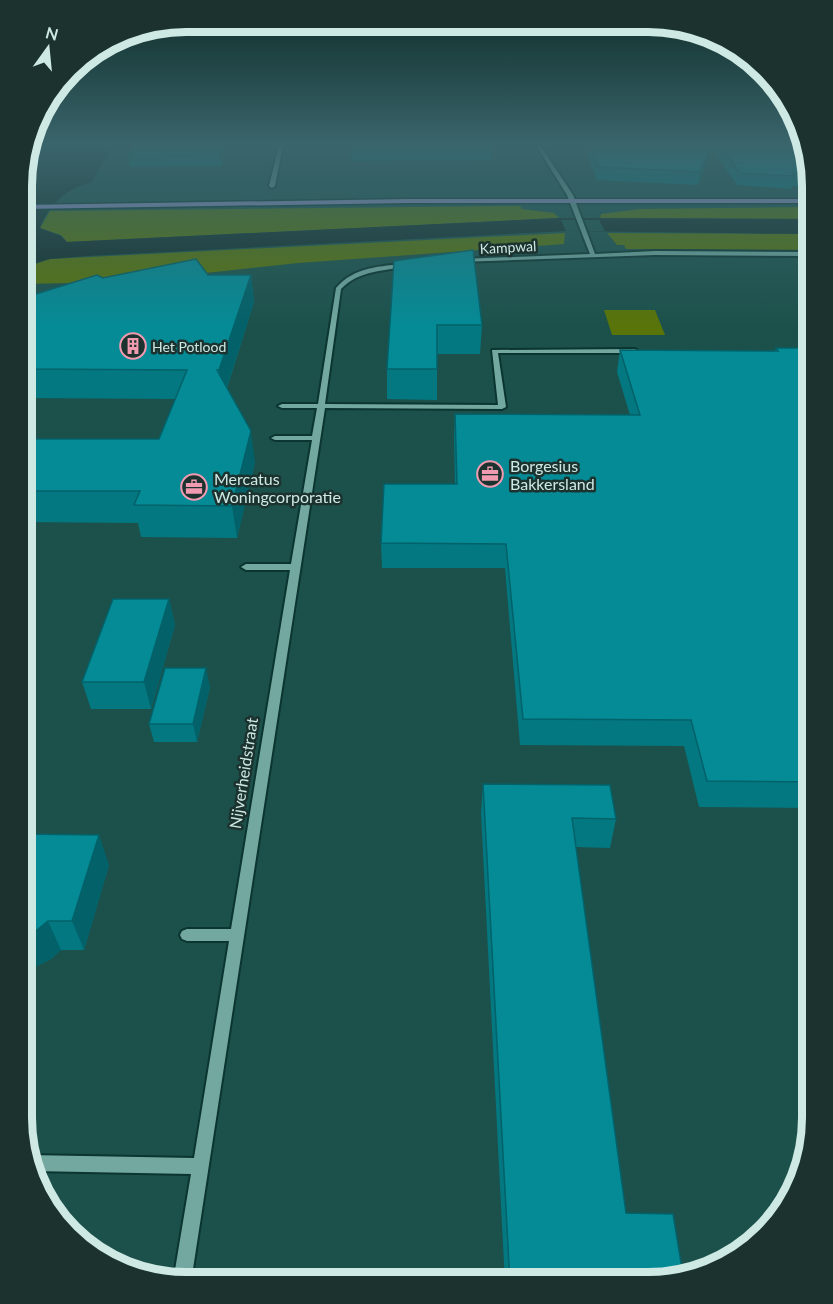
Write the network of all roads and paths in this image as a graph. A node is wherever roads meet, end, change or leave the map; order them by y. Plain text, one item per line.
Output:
1 (88, 206) edge
2 (575, 206) edge
3 (32, 207) edge
4 (802, 254) edge
5 (593, 255) junction
6 (449, 262) edge
7 (416, 265) edge
8 (642, 351) edge
9 (282, 406) dead end
10 (321, 406) junction
11 (275, 438) dead end
12 (316, 438) junction
13 (246, 567) dead end
14 (296, 567) junction
15 (187, 935) dead end
16 (237, 935) junction
17 (38, 1163) edge
18 (201, 1166) junction
19 (184, 1273) edge

1 - 3 main road
2 - 5 street
4 - 5 street, Kampwal
5 - 6 street, Kampwal
7 - 10 street, Nijverheidstraat
8 - 10 street
9 - 10 street
10 - 12 street, Nijverheidstraat
11 - 12 street
12 - 14 street, Nijverheidstraat
13 - 14 street
14 - 16 street, Nijverheidstraat
15 - 16 street
16 - 18 street, Nijverheidstraat
17 - 18 street
18 - 19 street, Nijverheidstraat

